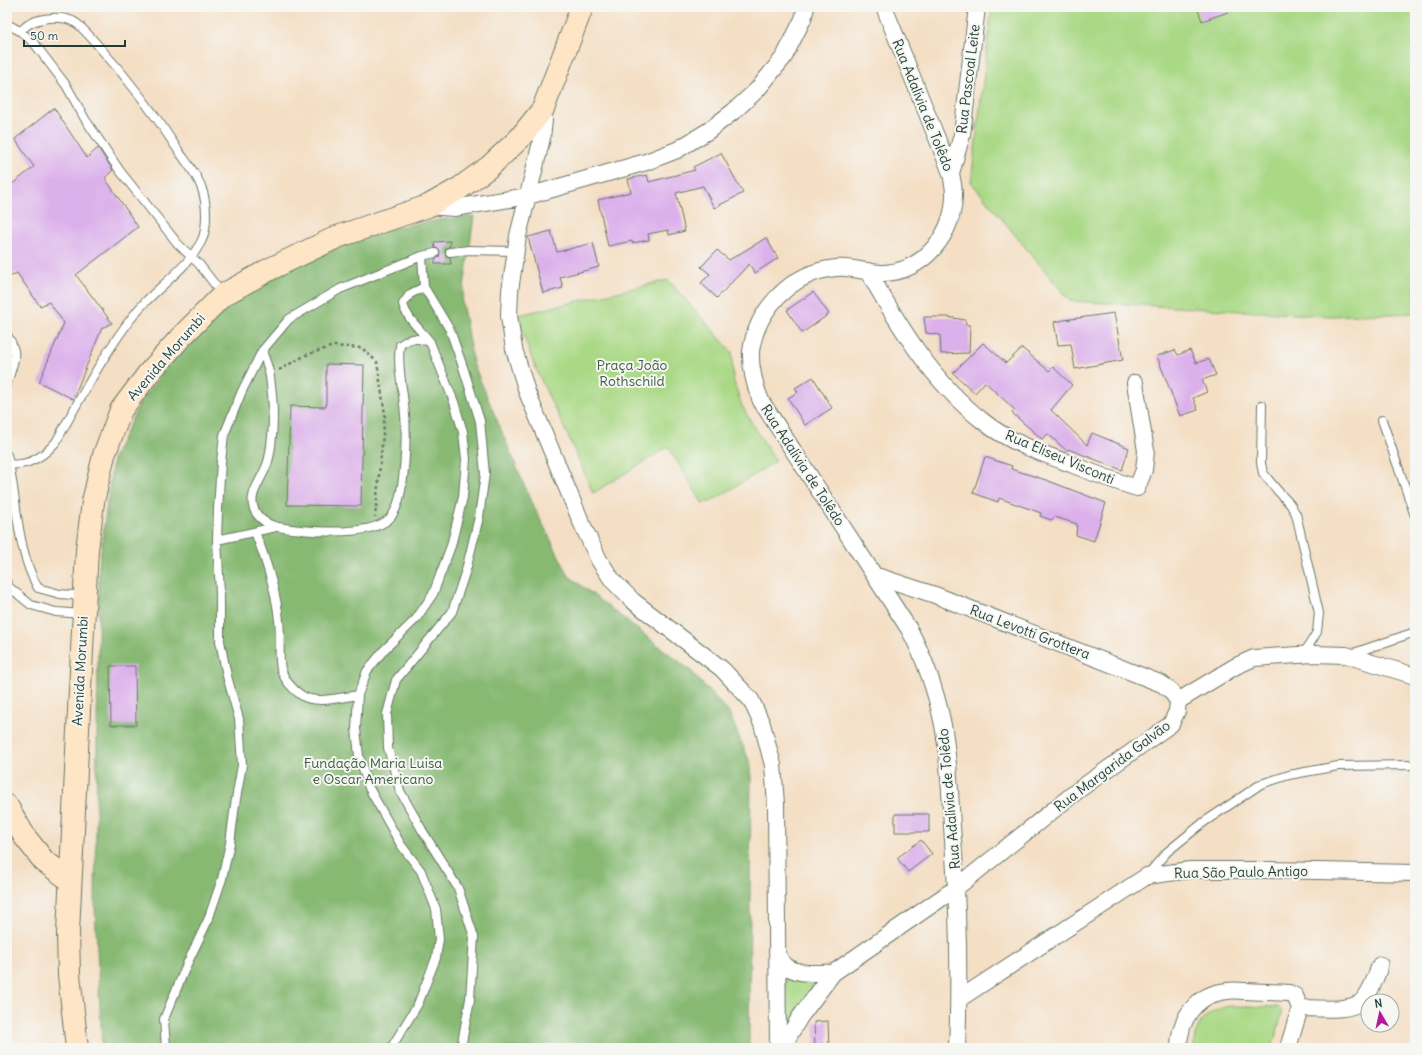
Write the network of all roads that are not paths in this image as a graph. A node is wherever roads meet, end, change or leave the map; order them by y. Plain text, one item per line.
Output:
1 (582, 7) edge
2 (806, 7) edge
3 (884, 7) edge
4 (976, 7) edge
5 (7, 24) edge
6 (20, 31) junction
7 (543, 108) junction
8 (951, 173) junction
9 (528, 196) junction
10 (428, 206) junction
11 (516, 251) junction
12 (450, 252) dead end
13 (435, 253) dead end
14 (422, 256) junction
15 (192, 257) junction
16 (868, 271) junction
17 (424, 287) junction
18 (223, 295) junction
19 (7, 335) edge
20 (430, 342) junction
21 (262, 351) junction
22 (7, 383) edge
23 (1135, 383) dead end
24 (1262, 405) dead end
25 (1382, 420) dead end
26 (7, 455) edge
27 (8, 464) edge
28 (1415, 516) edge
29 (276, 527) junction
30 (255, 532) junction
31 (217, 540) junction
32 (874, 575) junction
33 (7, 583) edge
34 (84, 605) junction
35 (1415, 632) edge
36 (1303, 655) junction
37 (1346, 655) junction
38 (1415, 676) edge
39 (358, 695) junction
40 (1178, 701) junction
41 (1415, 765) edge
42 (7, 806) edge
43 (72, 840) junction
44 (44, 861) junction
45 (1415, 873) edge
46 (1147, 876) junction
47 (70, 880) junction
48 (956, 888) junction
49 (778, 956) junction
50 (1380, 965) dead end
51 (833, 973) junction
52 (959, 999) junction
53 (1300, 1008) junction
54 (77, 1048) edge
55 (166, 1048) edge
56 (390, 1048) edge
57 (461, 1048) edge
58 (778, 1048) edge
59 (782, 1048) edge
60 (957, 1048) edge
61 (1179, 1048) edge
62 (1288, 1048) edge

1 - 7 main road, Avenida Morumbi
2 - 9 street
3 - 8 street, Rua Adalívia de Tolêdo
4 - 8 street, Rua Pascoal Leite
5 - 6 lane
6 - 15 lane
6 - 15 lane
7 - 9 street
7 - 10 main road, Avenida Morumbi
8 - 16 street, Rua Adalívia de Tolêdo
9 - 10 street
9 - 11 street
10 - 18 main road, Avenida Morumbi
11 - 12 lane
11 - 49 street
13 - 14 lane
14 - 17 lane
14 - 21 lane
15 - 18 lane
15 - 27 lane
16 - 23 street, Rua Eliseu Visconti
16 - 32 street, Rua Adalívia de Tolêdo
17 - 20 lane
17 - 57 lane
18 - 34 main road, Avenida Morumbi
19 - 22 lane
20 - 29 lane
20 - 39 lane
21 - 29 lane
21 - 31 lane
24 - 36 lane
25 - 28 lane
26 - 27 lane
27 - 34 lane
29 - 30 lane
30 - 31 lane
30 - 39 lane
31 - 55 lane
32 - 40 street, Rua Levotti Grottera
32 - 48 street, Rua Adalívia de Tolêdo
33 - 34 lane
34 - 43 main road, Avenida Morumbi
35 - 37 lane
36 - 37 street
36 - 40 street
37 - 38 street
39 - 56 lane
40 - 48 street, Rua Margarida Galvão
41 - 46 lane
42 - 44 main road
43 - 44 main road
43 - 47 main road, Avenida Morumbi
44 - 47 main road
45 - 46 street, Rua São Paulo Antigo
46 - 52 street, Rua São Paulo Antigo
47 - 54 main road, Avenida Morumbi
48 - 51 street, Rua Margarida Galvão
48 - 52 street, Rua Adalívia de Tolêdo
49 - 51 street
49 - 58 street
50 - 53 street
51 - 59 street, Rua Margarida Galvão
52 - 60 street, Rua Adalívia de Tolêdo
53 - 61 street
53 - 62 street

